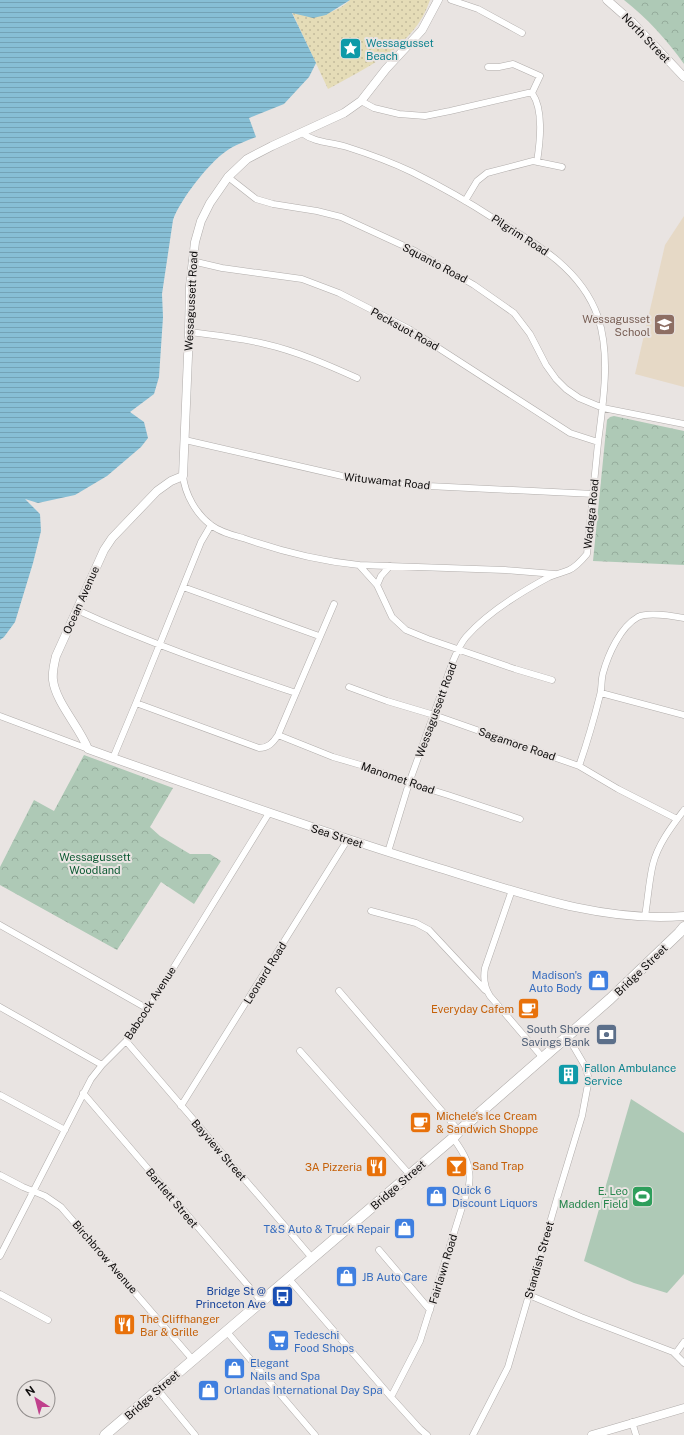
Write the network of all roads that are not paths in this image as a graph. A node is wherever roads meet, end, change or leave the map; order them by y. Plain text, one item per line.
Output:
1 (438, 0) edge
2 (452, 0) edge
3 (607, 0) edge
4 (522, 33) dead end
5 (488, 67) dead end
6 (684, 77) edge
7 (532, 93) junction
8 (361, 101) junction
9 (302, 133) junction
10 (537, 162) junction
11 (562, 166) dead end
12 (228, 177) junction
13 (465, 201) junction
14 (192, 261) junction
15 (189, 332) junction
16 (357, 378) dead end
17 (603, 408) junction
18 (684, 424) edge
19 (185, 440) junction
20 (598, 442) junction
21 (183, 476) junction
22 (594, 494) junction
23 (211, 525) junction
24 (359, 565) junction
25 (390, 566) junction
26 (555, 574) junction
27 (377, 585) junction
28 (182, 587) junction
29 (334, 604) dead end
30 (77, 610) junction
31 (684, 618) edge
32 (320, 636) junction
33 (160, 645) junction
34 (458, 649) junction
35 (552, 680) dead end
36 (349, 687) dead end
37 (296, 693) junction
38 (600, 693) junction
39 (136, 703) junction
40 (434, 715) junction
41 (684, 715) edge
42 (0, 716) edge
43 (278, 735) junction
44 (88, 749) junction
45 (113, 758) junction
46 (579, 766) junction
47 (409, 784) junction
48 (684, 810) edge
49 (269, 813) junction
50 (520, 819) dead end
51 (677, 820) junction
52 (348, 839) junction
53 (388, 852) junction
54 (512, 890) junction
55 (371, 911) dead end
56 (645, 916) junction
57 (684, 916) edge
58 (0, 925) edge
59 (684, 927) edge
60 (339, 991) dead end
61 (487, 992) junction
62 (0, 1007) edge
63 (148, 1009) junction
64 (568, 1037) junction
65 (126, 1041) junction
66 (300, 1051) dead end
67 (543, 1058) junction
68 (102, 1065) junction
69 (83, 1093) junction
70 (0, 1095) edge
71 (181, 1106) junction
72 (65, 1130) junction
73 (456, 1135) junction
74 (0, 1175) edge
75 (410, 1175) junction
76 (34, 1191) junction
77 (379, 1250) dead end
78 (0, 1256) edge
79 (313, 1259) junction
80 (289, 1279) junction
81 (0, 1294) edge
82 (529, 1295) junction
83 (262, 1302) junction
84 (430, 1310) junction
85 (48, 1320) dead end
86 (227, 1332) junction
87 (684, 1342) edge
88 (676, 1353) junction
89 (194, 1360) junction
90 (684, 1363) edge
91 (158, 1390) junction
92 (391, 1397) junction
93 (684, 1408) edge
94 (632, 1422) junction
95 (105, 1435) edge
96 (195, 1435) edge
97 (315, 1435) edge
98 (428, 1435) edge
99 (473, 1435) edge
100 (592, 1435) edge
101 (636, 1435) edge

1 - 8 street, Wessagussett Road
2 - 4 street
3 - 6 street, North Street
5 - 7 street
7 - 8 street
7 - 10 street
8 - 9 street, Wessagussett Road
9 - 12 street, Wessagussett Road
9 - 13 street, Pilgrim Road
10 - 11 street
10 - 13 street
12 - 14 street, Wessagussett Road
12 - 17 street, Squanto Road
13 - 17 street, Pilgrim Road
14 - 15 street, Wessagussett Road
14 - 20 street, Pecksuot Road
15 - 16 street
15 - 19 street, Wessagussett Road
17 - 18 street
17 - 20 street, Wadaga Road
19 - 21 street, Wessagussett Road
19 - 22 street, Wituwamat Road
20 - 22 street, Wadaga Road
21 - 23 street, Wessagussett Road
21 - 30 street, Ocean Avenue
22 - 26 street, Wadaga Road
23 - 24 street, Wessagussett Road
23 - 28 street
24 - 25 street
24 - 27 street, Wessagussett Road
25 - 26 street
25 - 27 street
26 - 34 street, Wadaga Road
27 - 34 street, Wessagussett Road
28 - 32 street
28 - 33 street
29 - 32 street
30 - 33 street
30 - 44 street, Ocean Avenue
31 - 38 street
32 - 37 street
33 - 37 street
33 - 39 street
34 - 35 street
34 - 40 street, Wessagussett Road
36 - 40 street, Sagamore Road
37 - 43 street
38 - 41 street
38 - 46 street
39 - 43 street
39 - 45 street
40 - 46 street, Sagamore Road
40 - 47 street, Wessagussett Road
42 - 44 street, Sea Street
43 - 47 street, Manomet Road
44 - 45 street, Sea Street
45 - 49 street, Sea Street
46 - 51 street, Sagamore Road
47 - 50 street, Manomet Road
47 - 53 street, Wessagussett Road
48 - 51 street
49 - 52 street, Sea Street
49 - 63 street, Babcock Avenue
51 - 56 street
52 - 53 street, Sea Street
52 - 71 street, Leonard Road
53 - 54 street, Sea Street
54 - 56 street, Sea Street
54 - 61 street
55 - 61 street
56 - 57 street, Sea Street
58 - 63 street
59 - 64 main road, Bridge Street
60 - 73 street, Fairlawn Road
61 - 67 street
62 - 68 street
63 - 65 street, Babcock Avenue
64 - 67 main road, Bridge Street
64 - 82 street, Standish Street
65 - 68 street, Babcock Avenue
65 - 71 street, Bayview Street
66 - 75 street
67 - 73 main road, Bridge Street
68 - 69 street, Babcock Avenue
69 - 72 street, Babcock Avenue
69 - 83 street, Bartlett Street
70 - 72 street
71 - 79 street, Bayview Street
72 - 76 street, Babcock Avenue
73 - 75 main road, Bridge Street
73 - 84 street, Fairlawn Road
74 - 76 street, Birchbrow Avenue
75 - 79 main road, Bridge Street
76 - 78 street, Babcock Avenue
76 - 89 street, Birchbrow Avenue
77 - 84 street
79 - 80 main road, Bridge Street
80 - 83 main road, Bridge Street
80 - 92 street
81 - 85 street
82 - 88 street
82 - 99 street, Standish Street
83 - 86 main road, Bridge Street
84 - 92 street, Fairlawn Road
86 - 89 main road, Bridge Street
86 - 97 street
87 - 88 street
88 - 90 street
89 - 91 main road, Bridge Street
91 - 95 main road, Bridge Street
91 - 96 street
92 - 98 street
93 - 94 street
94 - 100 street
94 - 101 street

